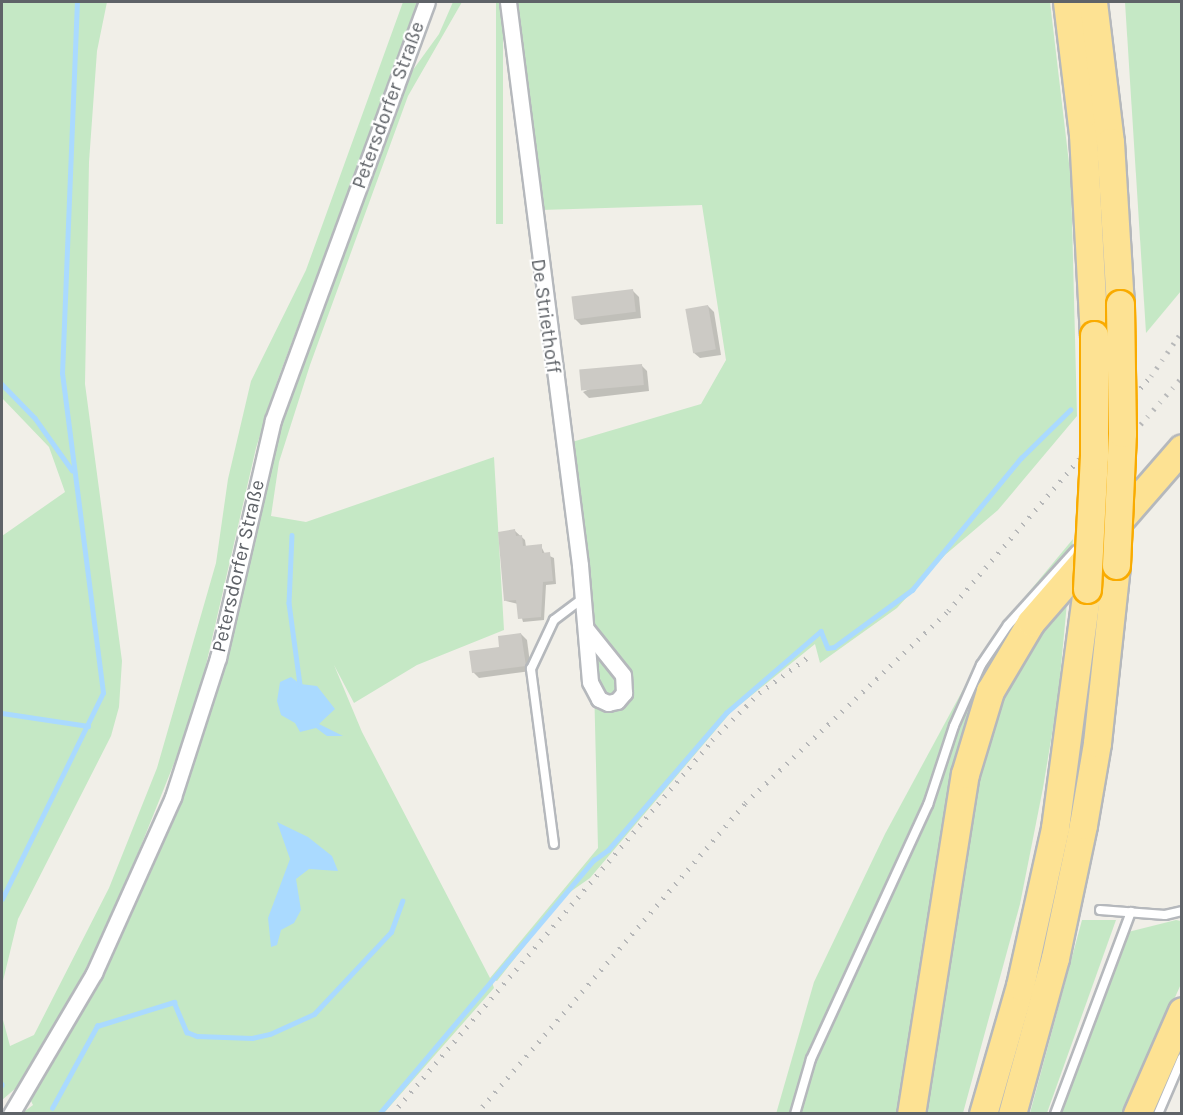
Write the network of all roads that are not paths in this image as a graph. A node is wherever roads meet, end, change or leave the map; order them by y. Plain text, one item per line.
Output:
1 (427, 2) edge
2 (508, 2) edge
3 (1067, 2) edge
4 (1093, 2) edge
5 (1182, 448) edge
6 (1126, 494) dead end
7 (1110, 512) dead end
8 (1103, 520) dead end
9 (583, 598) junction
10 (587, 630) dead end
11 (554, 844) dead end
12 (1100, 910) dead end
13 (1182, 911) edge
14 (1131, 912) junction
15 (1182, 1011) edge
16 (1182, 1058) edge
17 (11, 1113) edge
18 (795, 1113) edge
19 (911, 1113) edge
20 (983, 1113) edge
21 (1012, 1113) edge
22 (1055, 1113) edge
23 (1137, 1113) edge
24 (1158, 1113) edge

1 - 17 street, Petersdorfer Straße
2 - 9 street, De Striethoff
3 - 20 highway, bridge
4 - 21 highway, bridge
5 - 19 highway
6 - 7 lane
8 - 18 lane
9 - 10 street, De Striethoff
9 - 11 lane
12 - 14 lane
13 - 14 lane
14 - 22 lane
15 - 23 highway
16 - 24 lane

